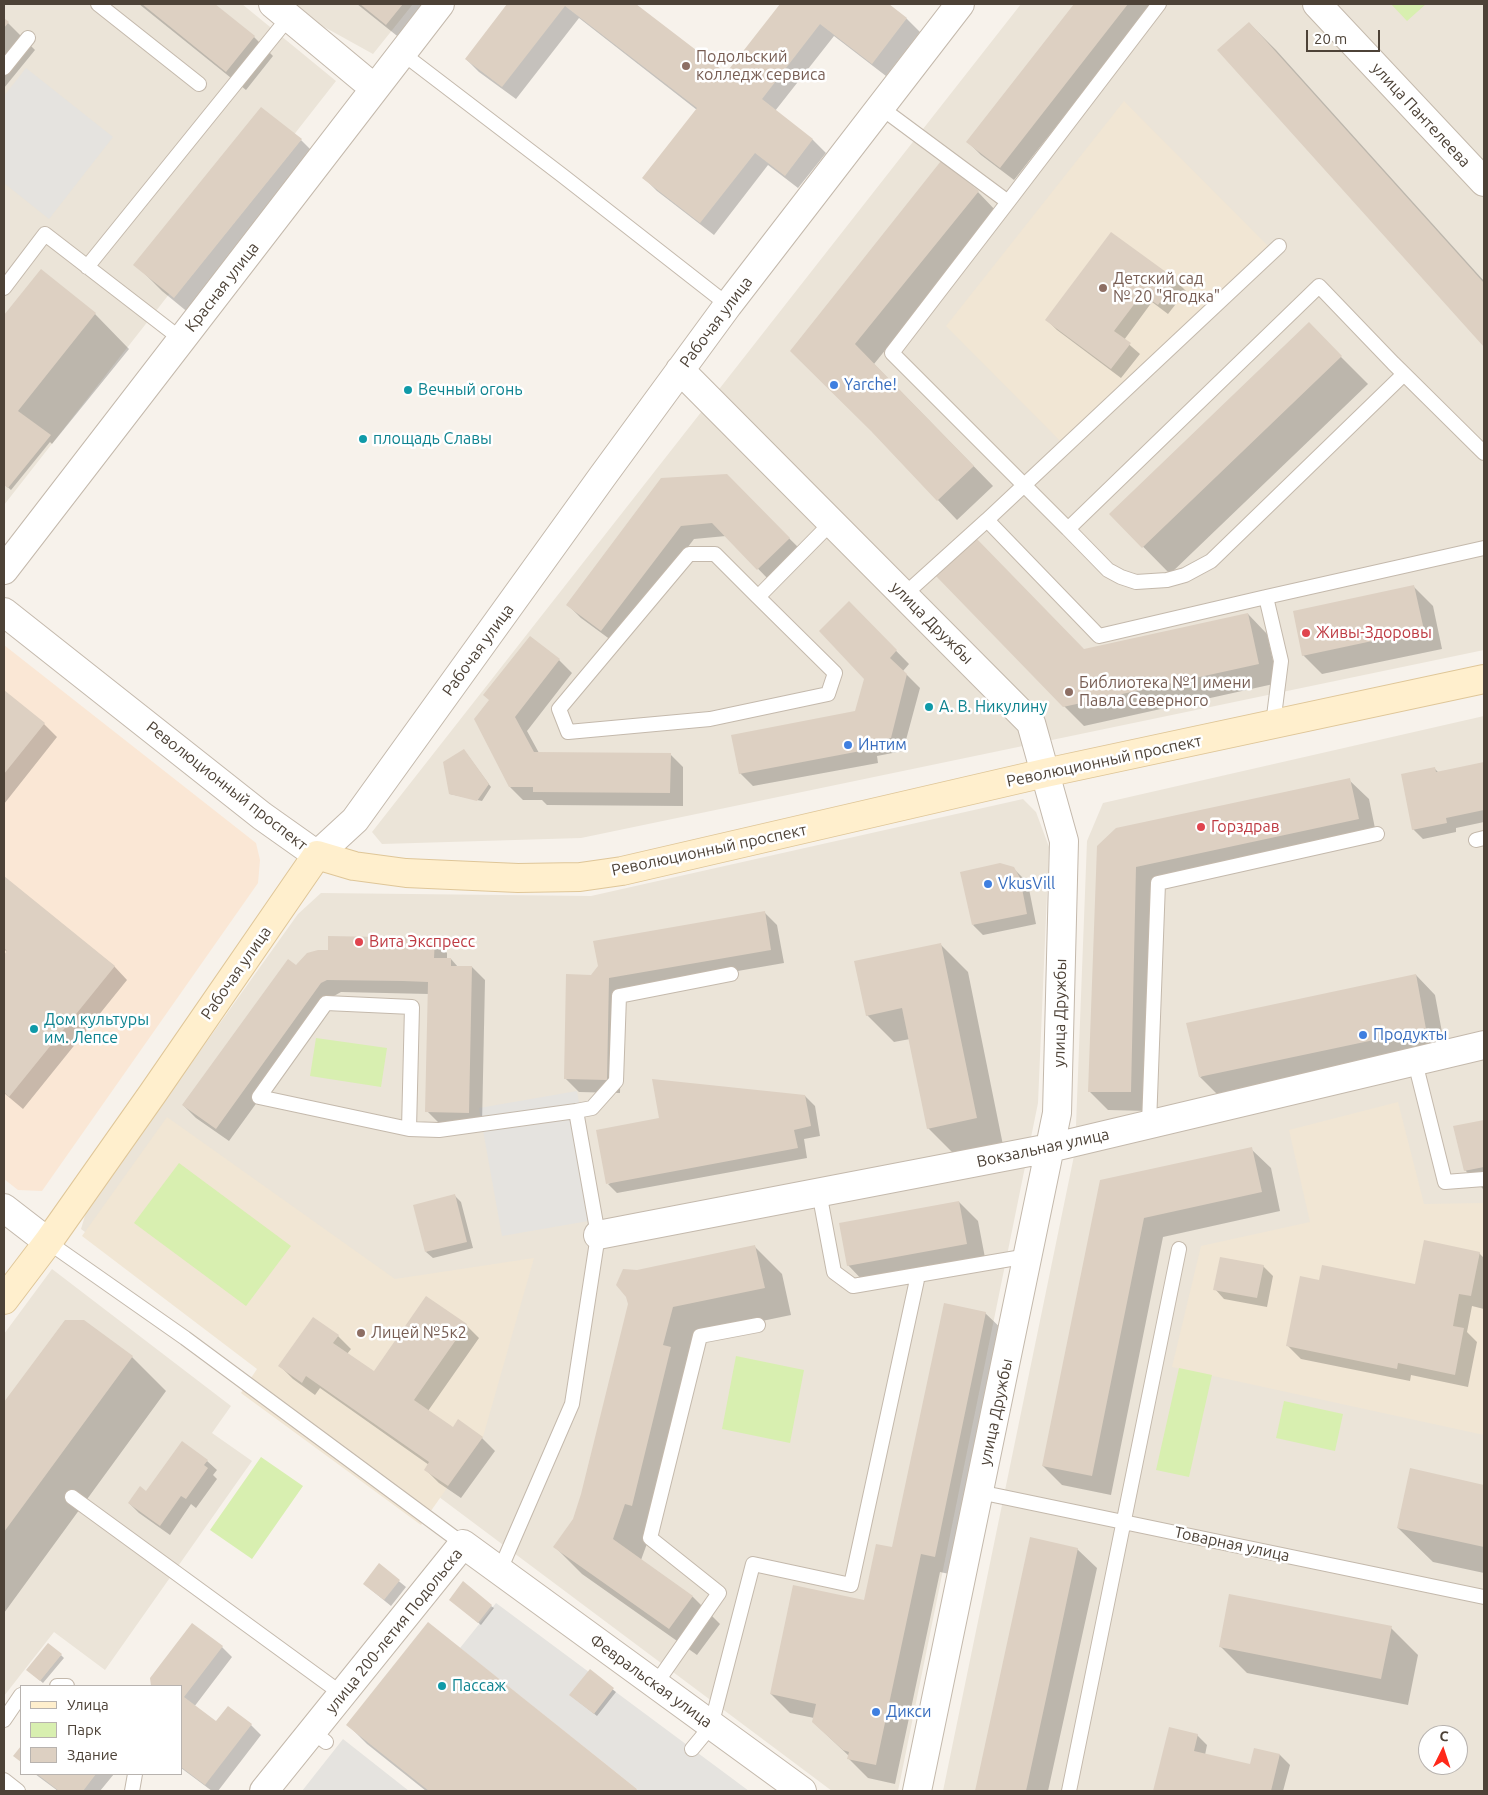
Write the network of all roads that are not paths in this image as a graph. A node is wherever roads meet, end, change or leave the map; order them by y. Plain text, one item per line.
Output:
1 (98, 4) edge
2 (440, 4) edge
3 (960, 4) edge
4 (1158, 4) edge
5 (1317, 4) edge
6 (281, 10) edge
7 (28, 38) dead end
8 (402, 53) junction
9 (4, 68) edge
10 (199, 84) dead end
11 (374, 88) junction
12 (880, 107) junction
13 (1484, 182) edge
14 (1008, 202) junction
15 (1279, 246) dead end
16 (87, 267) junction
17 (4, 288) edge
18 (728, 305) junction
19 (181, 339) junction
20 (680, 370) junction
21 (1404, 374) junction
22 (1484, 453) edge
23 (1025, 486) junction
24 (987, 520) junction
25 (832, 522) junction
26 (1068, 529) junction
27 (1484, 548) edge
28 (4, 570) edge
29 (904, 595) junction
30 (758, 597) junction
31 (1266, 597) junction
32 (4, 612) edge
33 (1484, 679) edge
34 (1273, 724) junction
35 (1045, 774) junction
36 (1377, 834) dead end
37 (317, 855) junction
38 (731, 974) dead end
39 (1484, 1045) edge
40 (1415, 1062) junction
41 (576, 1111) junction
42 (1149, 1124) junction
43 (409, 1129) junction
44 (1050, 1148) junction
45 (1484, 1178) edge
46 (819, 1192) junction
47 (4, 1208) edge
48 (598, 1235) junction
49 (48, 1242) junction
50 (1179, 1249) dead end
51 (1028, 1256) junction
52 (918, 1275) junction
53 (4, 1300) edge
54 (758, 1325) dead end
55 (979, 1492) junction
56 (72, 1498) dead end
57 (1124, 1522) junction
58 (463, 1544) junction
59 (500, 1570) junction
60 (1484, 1597) edge
61 (655, 1685) junction
62 (342, 1694) junction
63 (20, 1697) edge
64 (4, 1720) edge
65 (711, 1726) junction
66 (692, 1749) dead end
67 (135, 1775) edge
68 (4, 1780) edge
69 (18, 1791) edge
70 (132, 1791) edge
71 (264, 1791) edge
72 (802, 1791) edge
73 (916, 1791) edge
74 (1069, 1791) edge

1 - 10 lane
2 - 8 street, Красная улица
3 - 12 street, Рабочая улица
4 - 14 lane
5 - 13 street, улица Пантелеева
6 - 11 street
6 - 16 lane
7 - 9 lane
8 - 11 street, Красная улица
8 - 18 lane
11 - 19 street, Красная улица
12 - 14 lane
12 - 18 street, Рабочая улица
14 - 23 lane
15 - 23 lane
16 - 17 lane
16 - 19 lane
18 - 20 street, Рабочая улица
19 - 28 street, Красная улица
20 - 25 street, улица Дружбы
20 - 37 street, Рабочая улица
21 - 22 lane
21 - 26 lane
21 - 26 lane
23 - 24 lane
23 - 26 lane
24 - 29 lane
24 - 31 lane
25 - 29 street, улица Дружбы
25 - 30 lane
27 - 31 lane
29 - 35 street, улица Дружбы
30 - 30 lane
31 - 34 lane
32 - 37 street, Революционный проспект
33 - 34 street, Революционный проспект
34 - 35 street, Революционный проспект
35 - 37 street, Революционный проспект
35 - 44 street, улица Дружбы
36 - 42 lane
37 - 49 street, Рабочая улица
38 - 41 lane
39 - 40 street, Вокзальная улица
40 - 42 street, Вокзальная улица
40 - 45 lane
41 - 43 lane
41 - 48 lane
42 - 44 street, Вокзальная улица
43 - 43 lane
44 - 46 street, Вокзальная улица
44 - 51 street, улица Дружбы
46 - 48 street, Вокзальная улица
46 - 52 lane
47 - 49 street
48 - 59 lane
49 - 53 street, Рабочая улица
49 - 58 lane
50 - 57 lane
51 - 52 lane
51 - 55 street, улица Дружбы
52 - 65 lane
54 - 61 lane
55 - 57 lane, Товарная улица
55 - 73 street, улица Дружбы
56 - 62 lane
57 - 60 lane, Товарная улица
57 - 74 lane
58 - 59 street, улица 200-летия Подольска
58 - 62 street, улица 200-летия Подольска
59 - 61 street, Февральская улица
61 - 65 street, Февральская улица
62 - 71 street, улица 200-летия Подольска
63 - 64 lane
65 - 66 lane
65 - 72 street, Февральская улица
67 - 70 lane
68 - 69 lane

